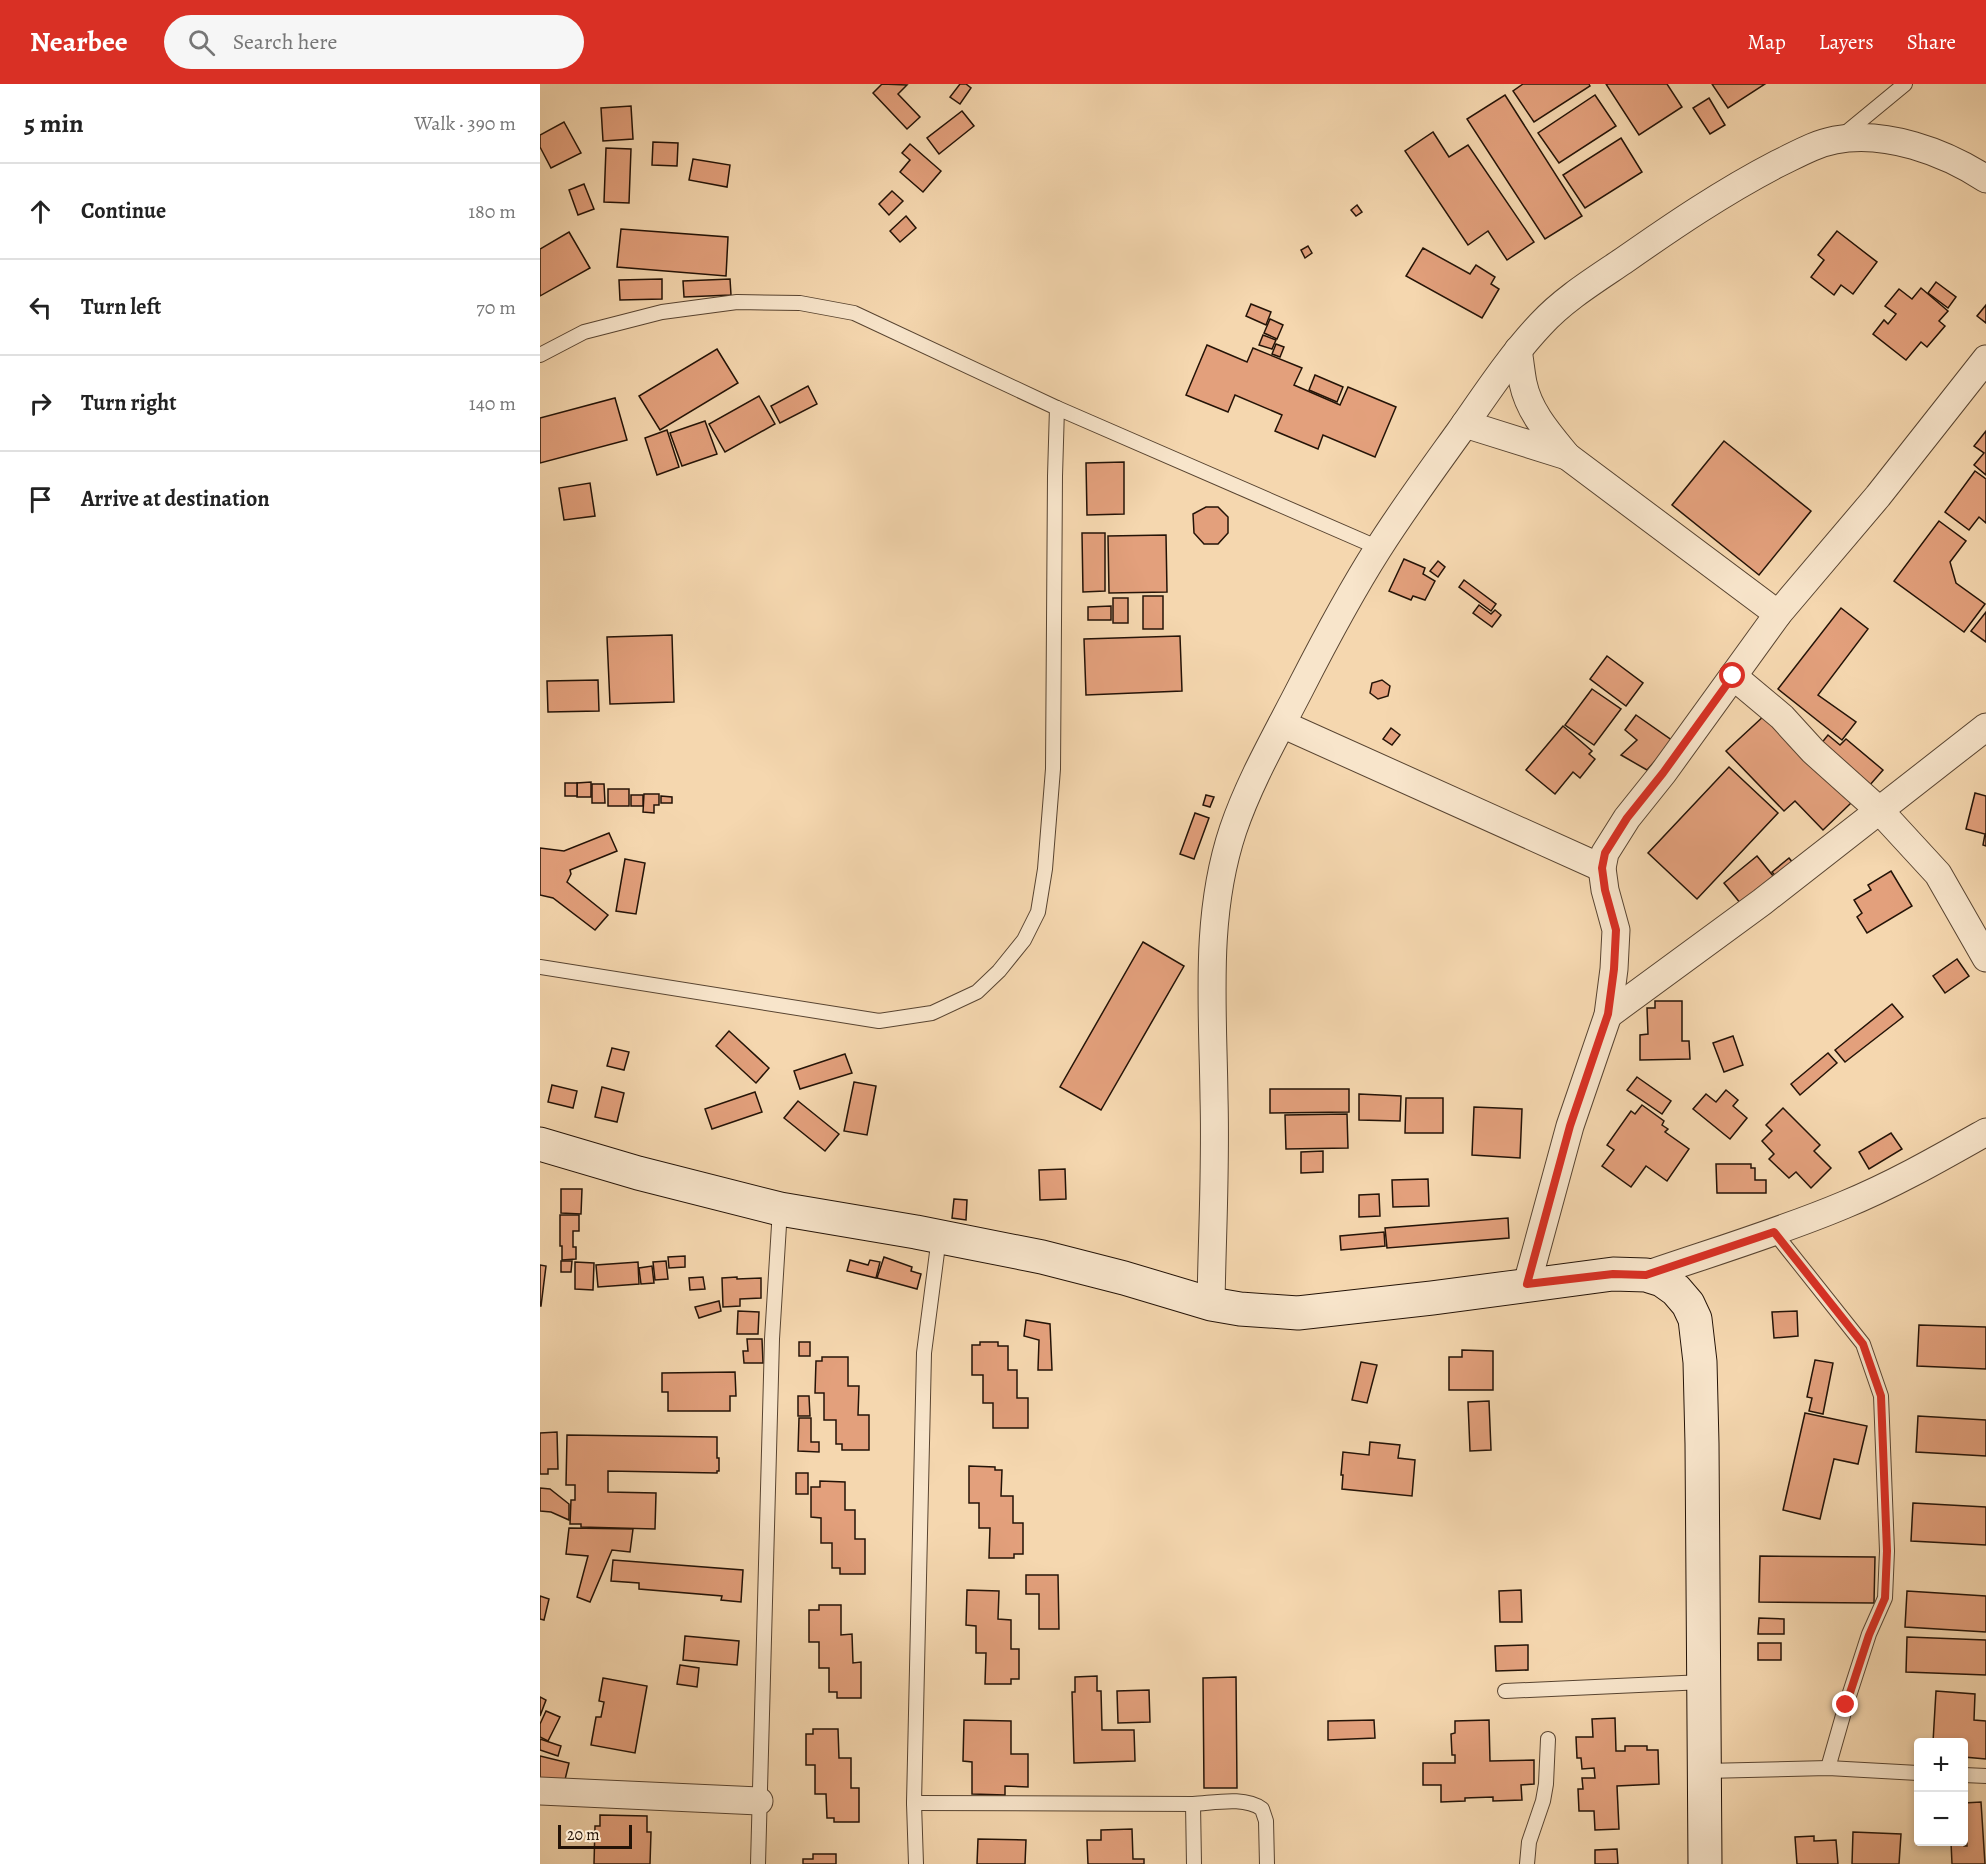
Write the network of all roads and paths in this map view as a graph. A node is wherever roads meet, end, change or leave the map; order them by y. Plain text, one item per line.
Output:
1 (1905, 84) edge
2 (1838, 139) junction
3 (1986, 179) edge
4 (1518, 350) junction
5 (540, 355) edge
6 (1986, 359) edge
7 (1057, 408) junction
8 (1465, 424) junction
9 (1567, 456) junction
10 (1379, 548) junction
11 (1778, 614) junction
12 (1733, 676) junction
13 (1282, 724) junction
14 (1986, 727) edge
15 (1880, 811) junction
16 (1602, 868) junction
17 (1986, 958) edge
18 (540, 967) edge
19 (1608, 1014) junction
20 (1986, 1132) edge
21 (540, 1144) edge
22 (780, 1209) junction
23 (1774, 1232) junction
24 (939, 1237) junction
25 (1646, 1275) junction
26 (1527, 1284) junction
27 (1211, 1304) junction
28 (1704, 1682) junction
29 (1505, 1691) dead end
30 (1548, 1739) dead end
31 (1828, 1768) junction
32 (1705, 1771) junction
33 (1914, 1773) edge
34 (1968, 1775) edge
35 (1986, 1776) edge
36 (540, 1791) edge
37 (759, 1801) junction
38 (914, 1803) junction
39 (1193, 1804) junction
40 (758, 1864) edge
41 (916, 1864) edge
42 (1194, 1864) edge
43 (1267, 1864) edge
44 (1527, 1864) edge
45 (1705, 1864) edge

1 - 2 lane
2 - 3 street
2 - 4 street
4 - 8 street
4 - 9 street
5 - 7 lane
6 - 11 street
7 - 10 lane
7 - 18 lane
8 - 9 street
8 - 10 street
9 - 11 street
10 - 13 street
11 - 12 street
12 - 15 street
12 - 16 street
13 - 16 street
13 - 27 street
14 - 15 street
15 - 17 street
15 - 19 street
16 - 19 street
19 - 26 street
20 - 23 street
21 - 22 street
22 - 24 street
22 - 37 lane
23 - 25 street
23 - 31 lane
24 - 27 street
24 - 38 lane
25 - 26 street
25 - 28 street
26 - 27 street
28 - 29 lane
28 - 32 street
30 - 44 lane
31 - 32 lane
31 - 33 lane
32 - 45 street
34 - 35 lane
36 - 37 street
37 - 40 lane
38 - 39 lane
38 - 41 lane
39 - 42 lane
39 - 43 lane

